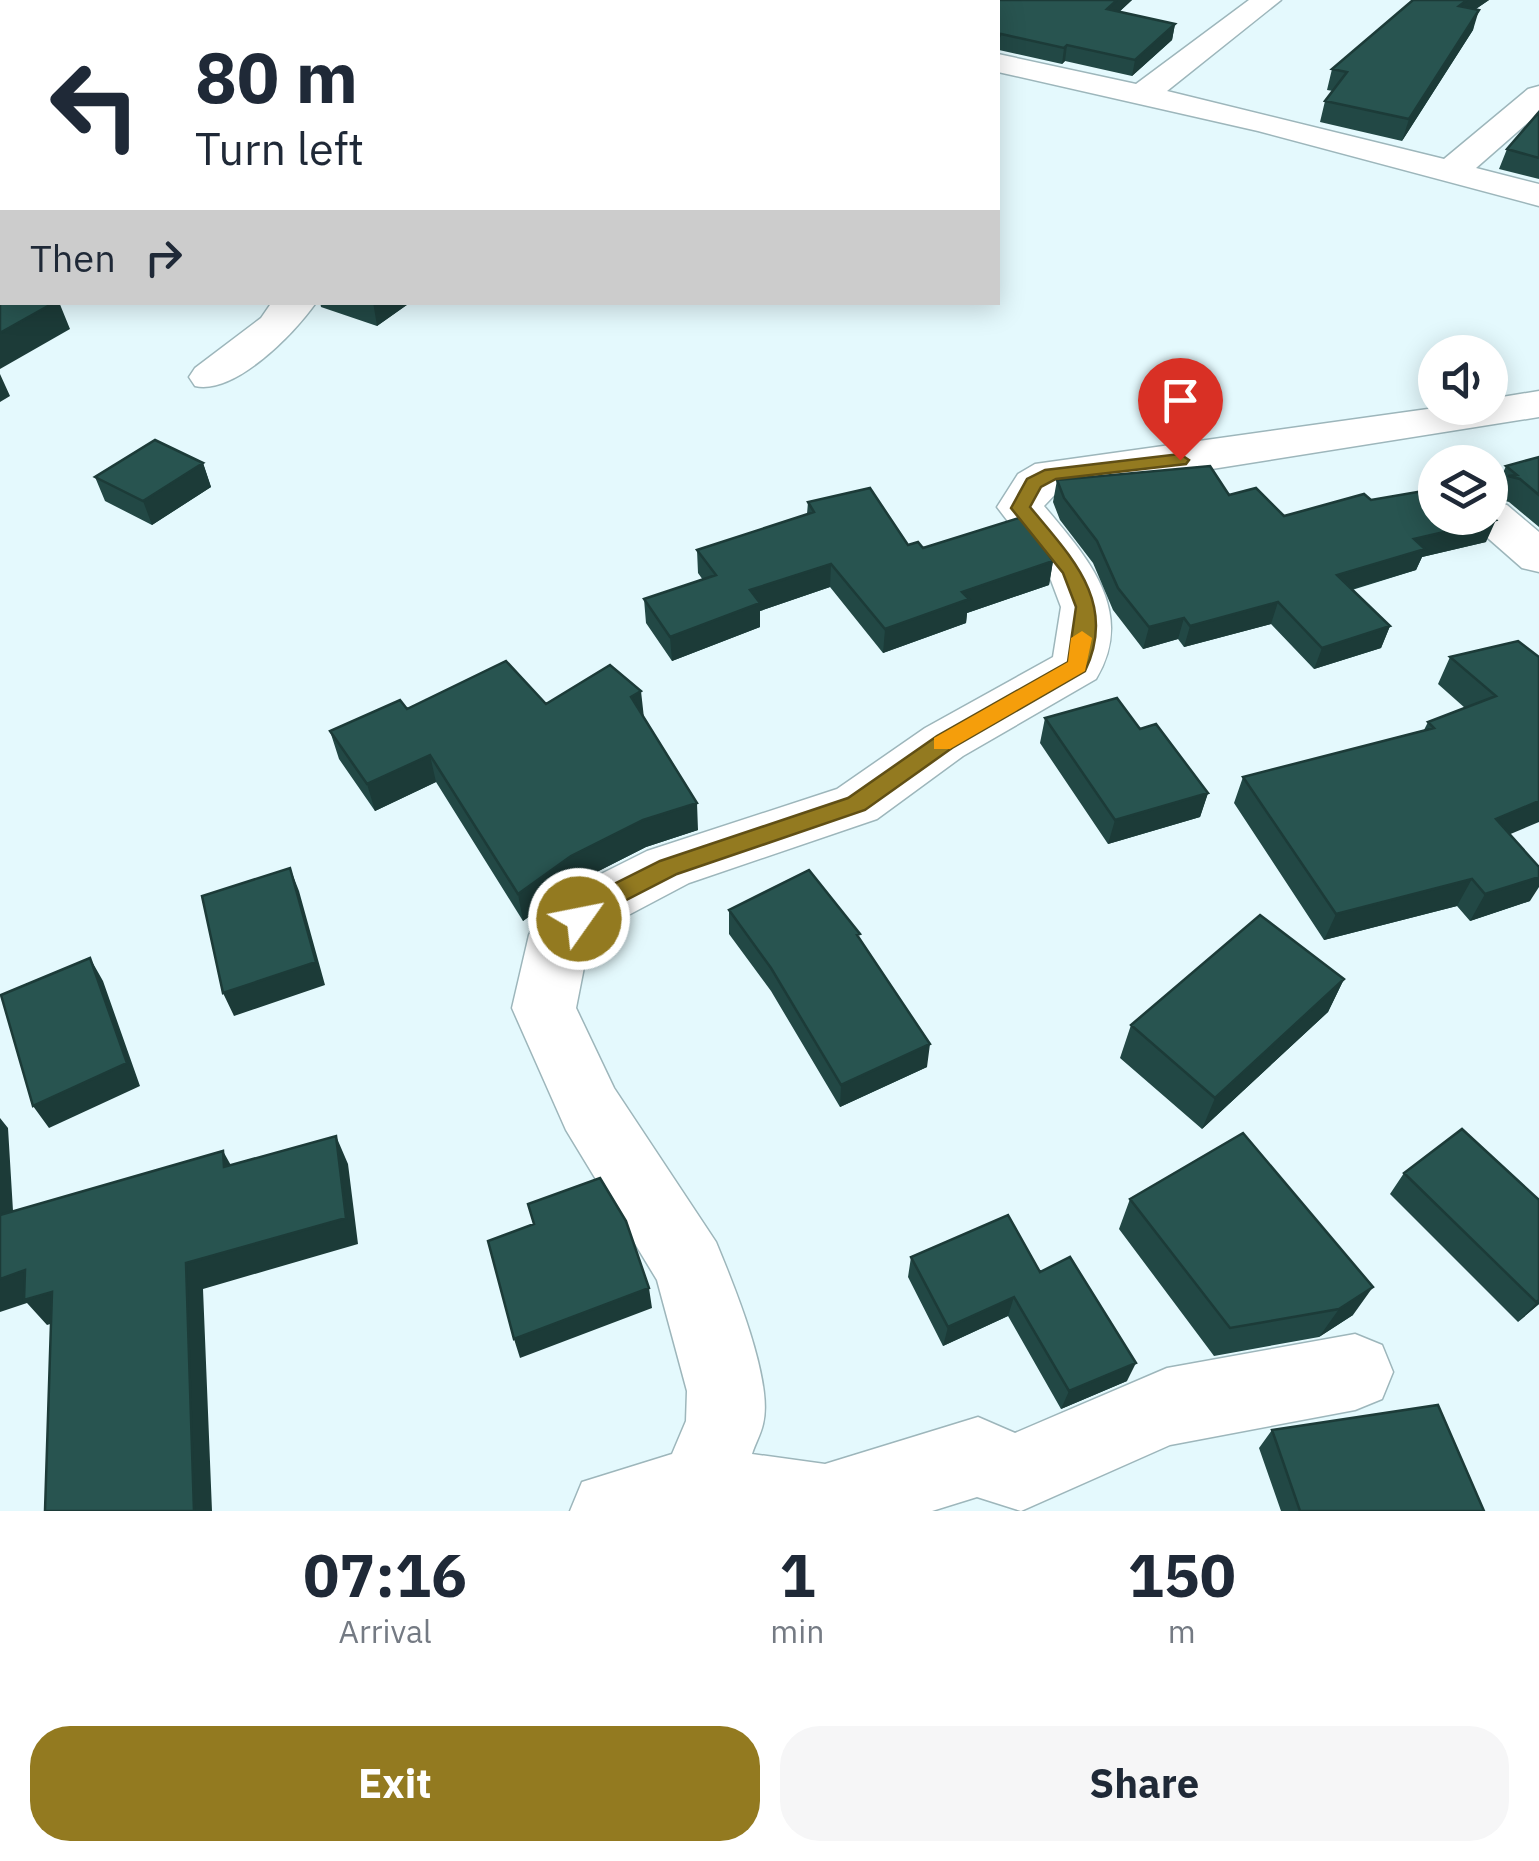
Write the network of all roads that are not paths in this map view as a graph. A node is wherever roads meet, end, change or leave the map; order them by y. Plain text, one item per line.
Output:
1 (1267, 0) edge
2 (1000, 63) edge
3 (1142, 95) junction
4 (1539, 96) edge
5 (1450, 172) junction
6 (1539, 195) edge
7 (294, 305) edge
8 (210, 376) dead end
9 (1539, 404) edge
10 (1391, 429) junction
11 (1418, 452) edge
12 (1508, 530) edge
13 (1539, 557) edge
14 (1355, 1372) dead end
15 (698, 1487) junction
16 (611, 1511) edge

1 - 3 street
2 - 3 street
3 - 5 street
4 - 5 street
5 - 6 street
7 - 8 street
9 - 10 street
10 - 11 street
10 - 15 street
12 - 13 street
14 - 15 street
15 - 16 street

